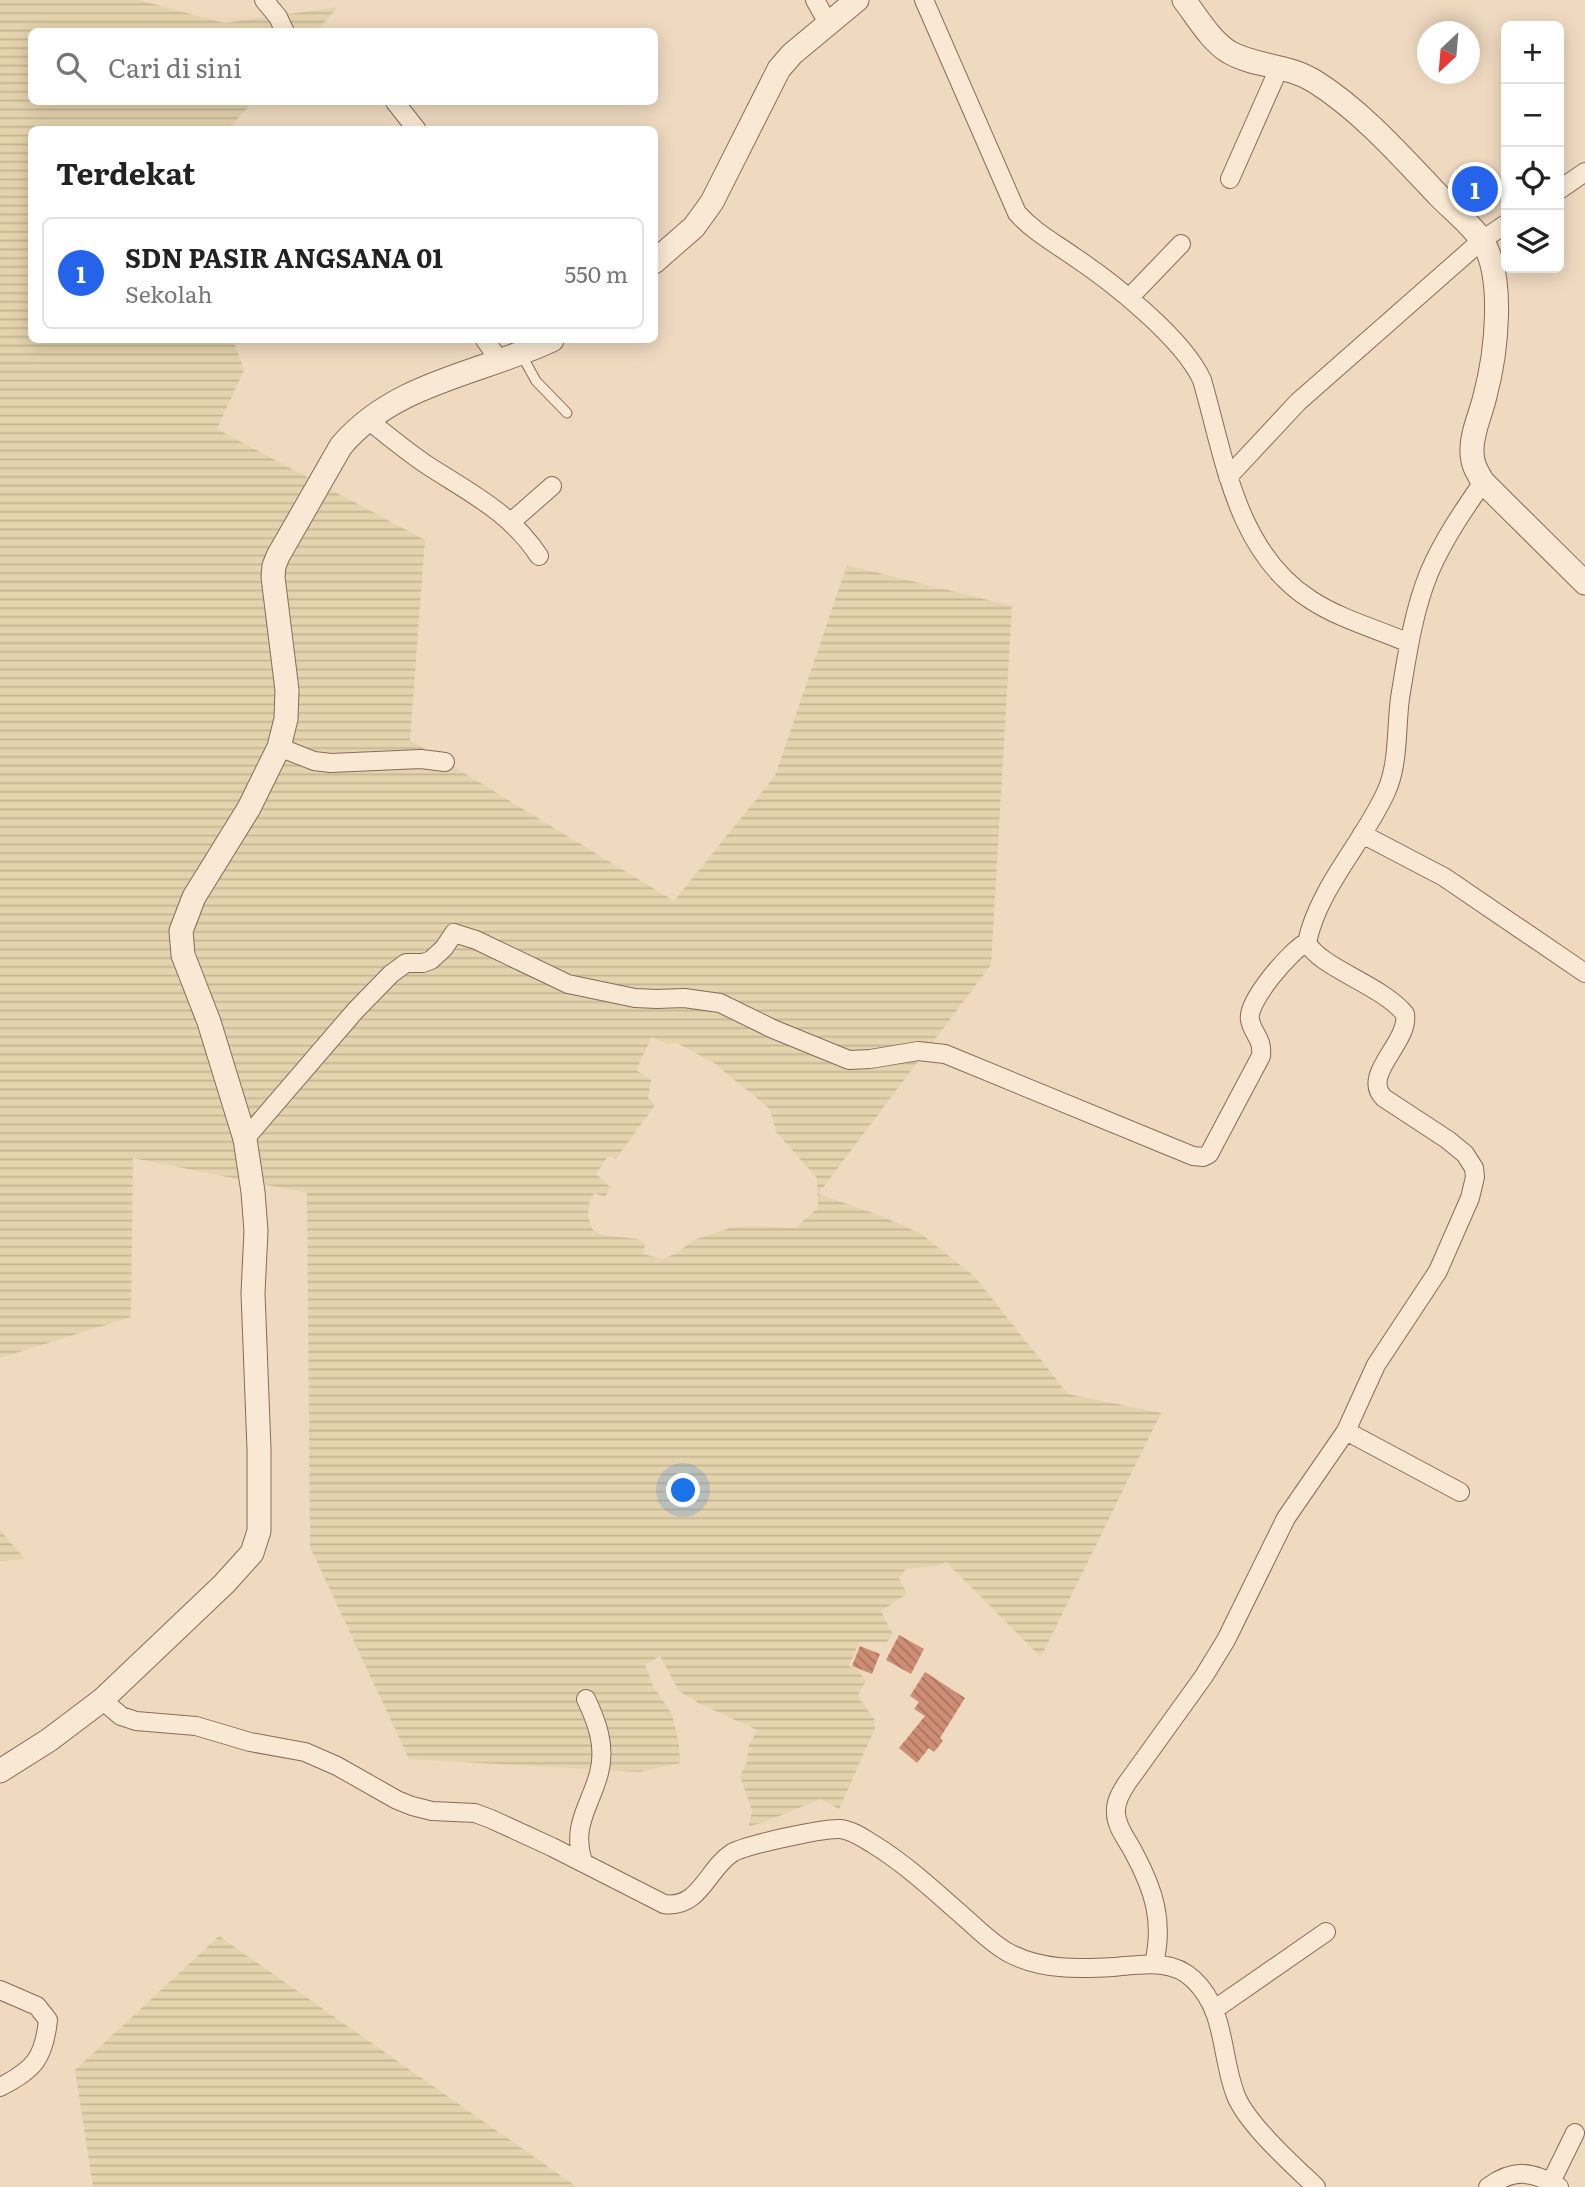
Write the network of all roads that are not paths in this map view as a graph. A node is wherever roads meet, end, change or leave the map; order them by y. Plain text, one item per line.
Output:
1 (264, 0) edge
2 (815, 0) edge
3 (857, 0) edge
4 (924, 0) edge
5 (1184, 0) edge
6 (828, 23) junction
7 (283, 28) edge
8 (1280, 66) junction
9 (398, 105) edge
10 (414, 126) edge
11 (1585, 172) edge
12 (1230, 179) dead end
13 (1564, 187) edge
14 (1501, 227) edge
15 (1482, 240) junction
16 (1181, 244) dead end
17 (658, 258) edge
18 (1129, 298) junction
19 (489, 343) edge
20 (545, 343) edge
21 (510, 357) junction
22 (567, 413) dead end
23 (367, 419) junction
24 (1228, 477) junction
25 (1483, 482) junction
26 (552, 486) dead end
27 (511, 522) junction
28 (539, 556) dead end
29 (1585, 583) edge
30 (1409, 643) junction
31 (279, 747) junction
32 (445, 762) dead end
33 (1362, 834) junction
34 (1307, 942) junction
35 (1585, 973) edge
36 (245, 1139) junction
37 (1346, 1431) junction
38 (1460, 1492) dead end
39 (586, 1699) dead end
40 (102, 1700) junction
41 (0, 1771) edge
42 (583, 1862) junction
43 (1326, 1932) dead end
44 (1154, 1963) junction
45 (0, 1990) edge
46 (1215, 2009) junction
47 (0, 2087) edge
48 (1575, 2133) dead end
49 (1555, 2185) edge
50 (1316, 2187) edge
51 (1488, 2187) edge

1 - 7 street
2 - 6 street
3 - 6 street
4 - 18 street
5 - 8 street
6 - 17 street
8 - 12 street
8 - 15 street
9 - 10 street
11 - 13 street
14 - 15 street
15 - 24 street
15 - 25 street
16 - 18 street
18 - 24 street
19 - 21 street
20 - 21 street
21 - 22 lane
21 - 23 street
23 - 27 street
23 - 31 street
24 - 30 street
25 - 29 street
25 - 30 street
26 - 27 street
27 - 28 street
30 - 33 street
31 - 32 street
31 - 36 street
33 - 34 street
33 - 35 street
34 - 36 street
34 - 37 street
36 - 40 street
37 - 38 street
37 - 44 street
39 - 42 street
40 - 41 street
40 - 42 street
42 - 44 street
43 - 46 street
44 - 46 street
45 - 47 street
46 - 50 street
48 - 49 street
49 - 51 street

